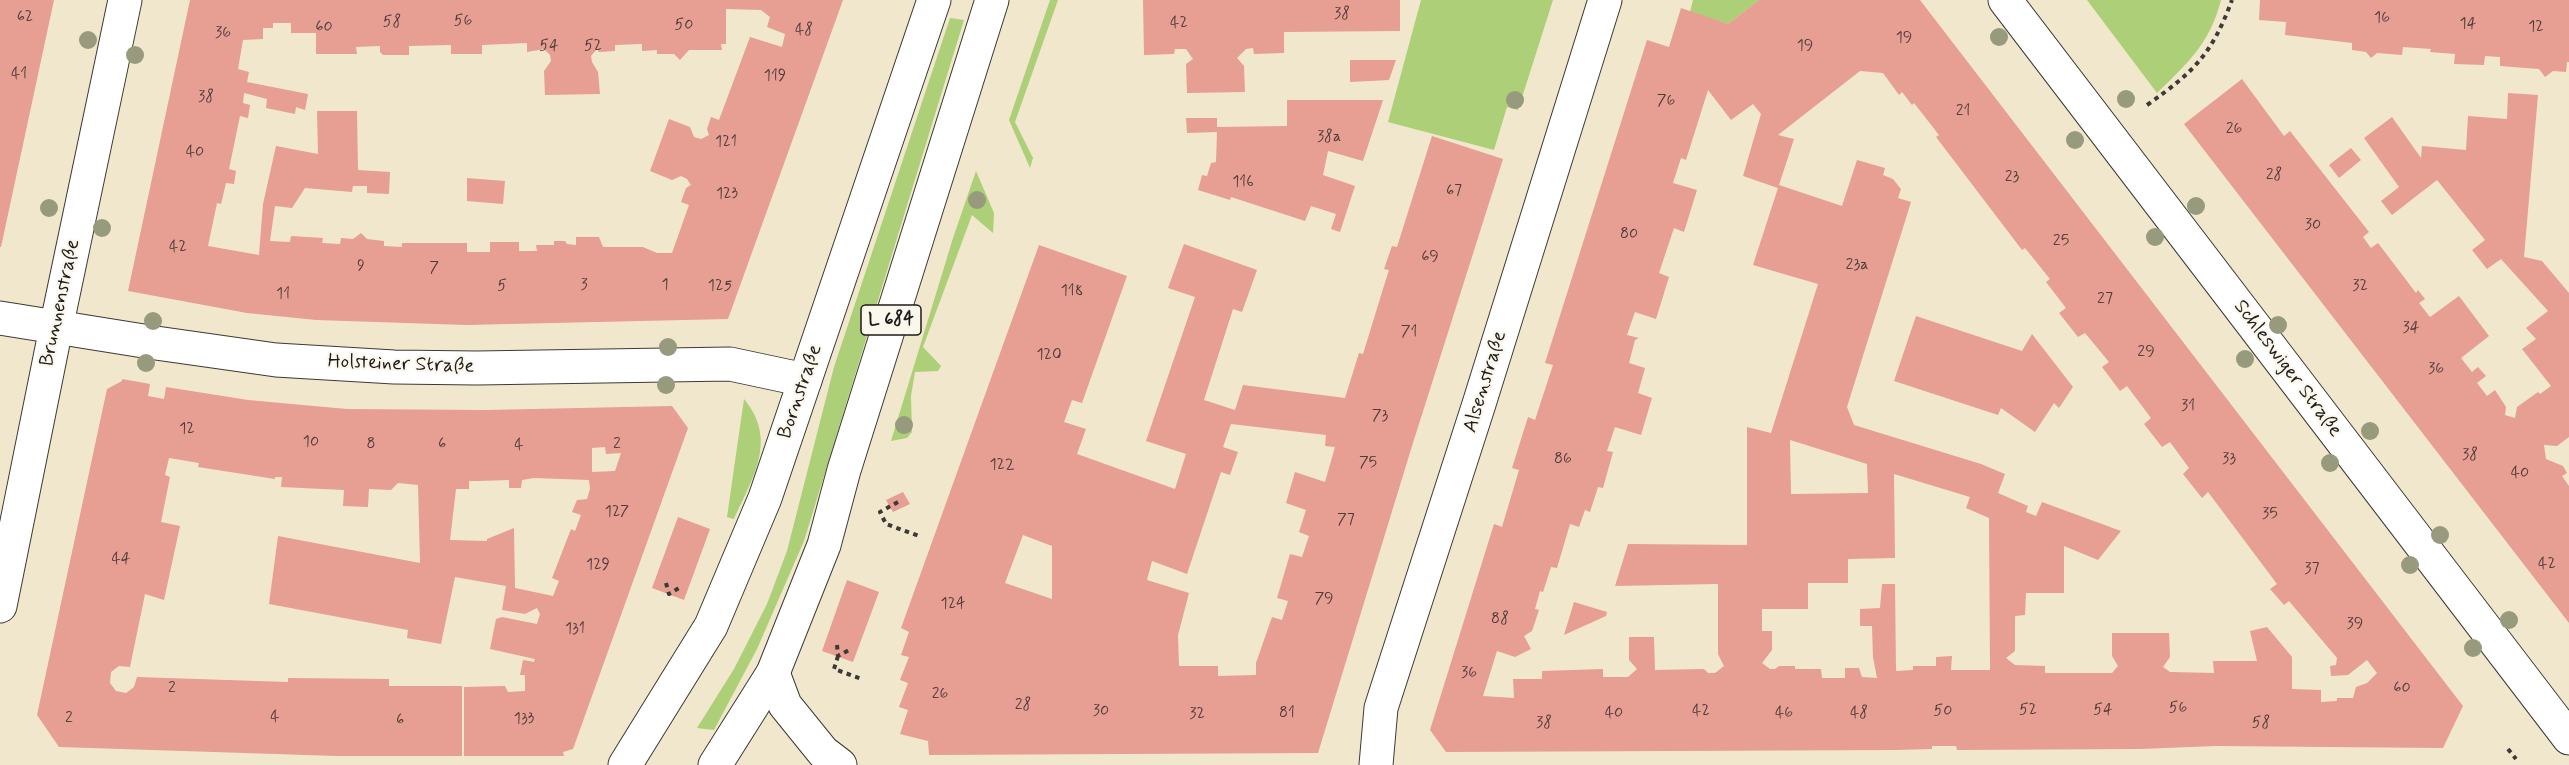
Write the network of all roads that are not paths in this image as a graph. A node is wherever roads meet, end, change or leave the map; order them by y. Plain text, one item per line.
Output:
1 (125, 0) edge
2 (934, 0) edge
3 (992, 0) edge
4 (1605, 0) edge
5 (2005, 0) edge
6 (0, 318) edge
7 (56, 328) junction
8 (805, 380) junction
9 (0, 606) edge
10 (773, 673) junction
11 (2569, 738) edge
12 (625, 765) edge
13 (715, 765) edge
14 (840, 765) edge
15 (1376, 765) edge

1 - 7 street, Brunnenstraße
2 - 8 street, Bornstraße / L 684
3 - 10 street, L 684
4 - 15 street, Alsenstraße
5 - 11 street, Schleswiger Straße
6 - 7 street, Holsteiner Straße
7 - 8 street, Holsteiner Straße
7 - 9 street, Brunnenstraße
8 - 12 street, Bornstraße / L 684
10 - 13 street, L 684
10 - 14 street

